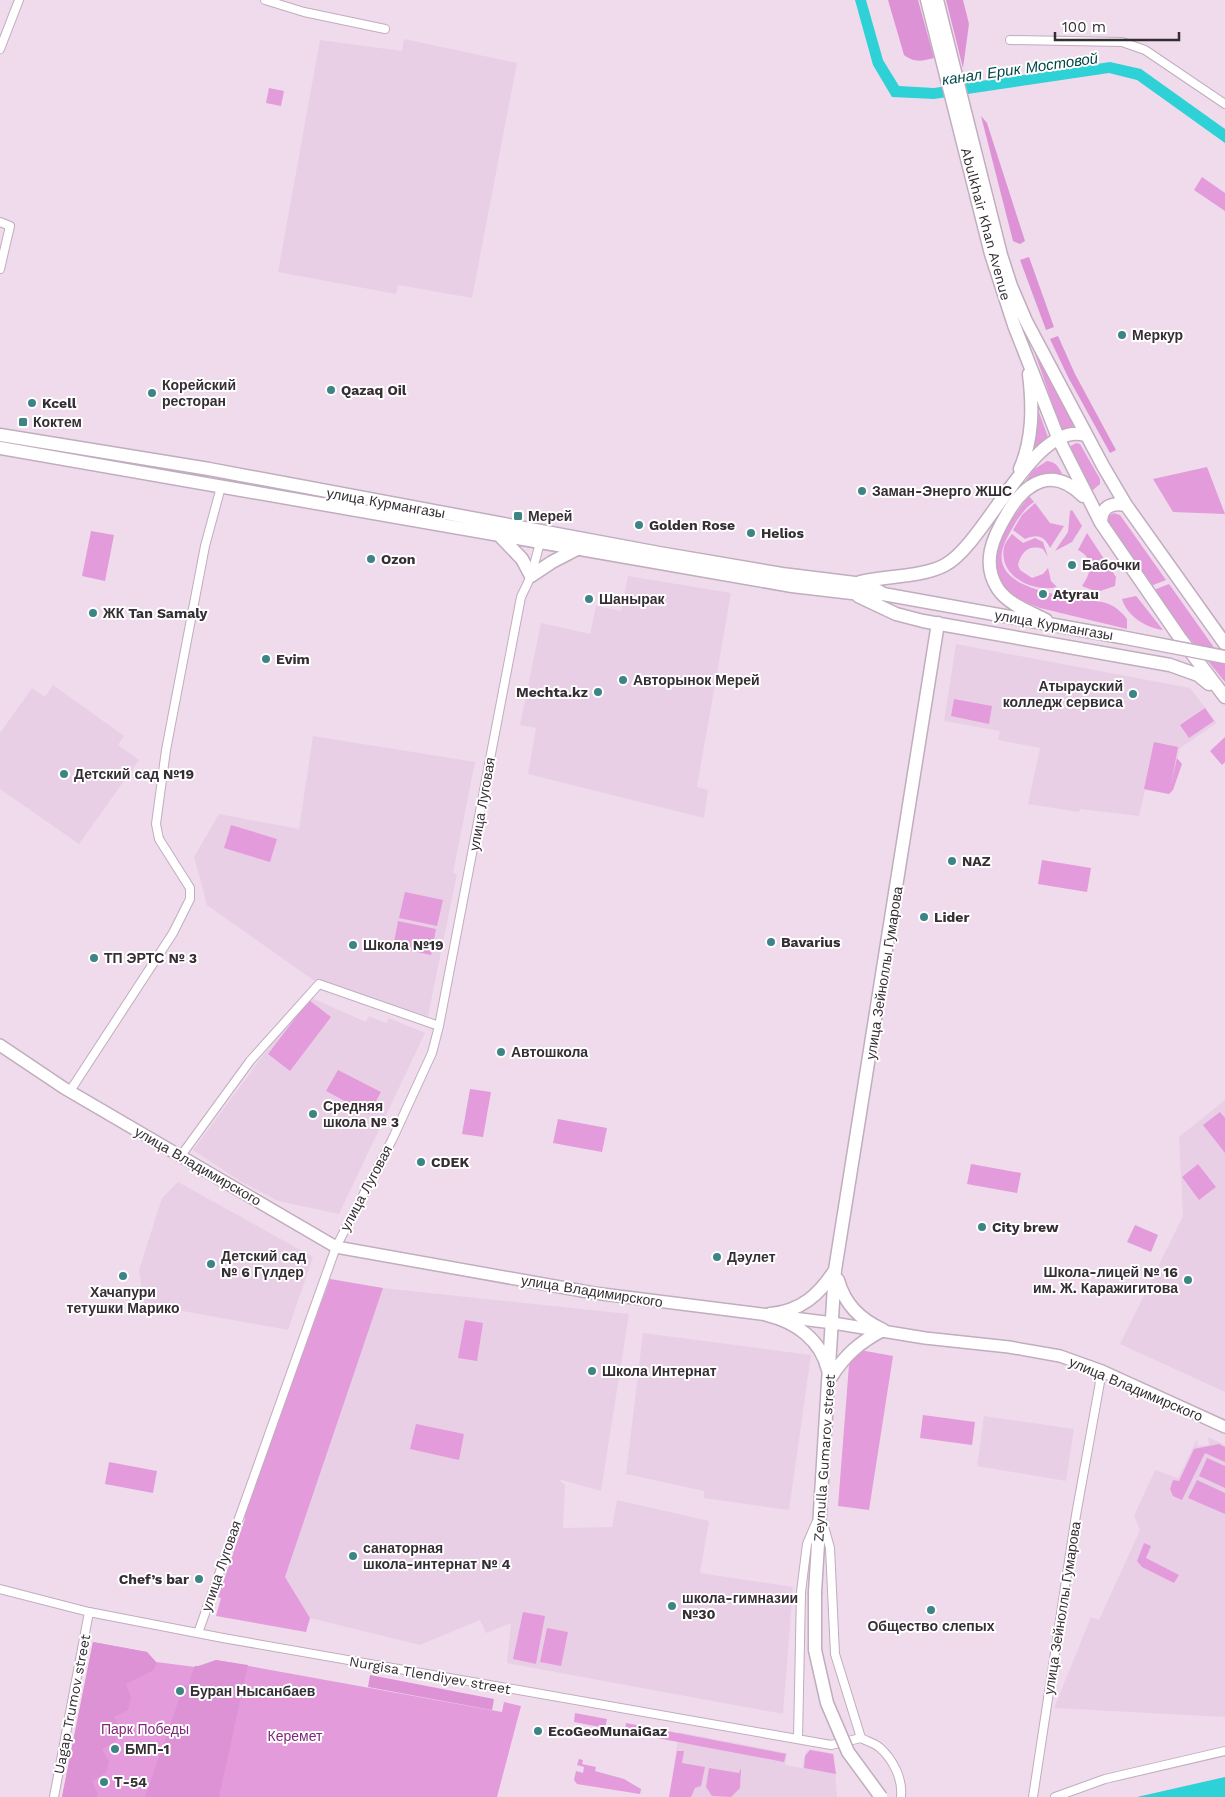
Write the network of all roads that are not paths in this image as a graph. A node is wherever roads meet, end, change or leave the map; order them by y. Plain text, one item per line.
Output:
1 (19, 0) edge
2 (265, 0) edge
3 (927, 0) edge
4 (937, 0) edge
5 (385, 28) dead end
6 (1010, 40) dead end
7 (0, 49) edge
8 (951, 71) junction
9 (1225, 104) edge
10 (962, 116) junction
11 (0, 222) edge
12 (0, 269) edge
13 (1027, 354) junction
14 (0, 435) edge
15 (1085, 435) junction
16 (1059, 440) junction
17 (0, 448) edge
18 (1015, 480) junction
19 (221, 487) junction
20 (1088, 501) junction
21 (1126, 506) junction
22 (1101, 523) junction
23 (543, 530) junction
24 (500, 536) junction
25 (539, 543) junction
26 (577, 549) junction
27 (625, 552) junction
28 (531, 576) junction
29 (853, 588) junction
30 (938, 622) junction
31 (1059, 627) junction
32 (1213, 627) junction
33 (1225, 637) edge
34 (1225, 644) edge
35 (1225, 657) edge
36 (1224, 695) edge
37 (439, 1026) junction
38 (0, 1045) edge
39 (70, 1091) junction
40 (180, 1157) junction
41 (336, 1247) junction
42 (836, 1270) junction
43 (767, 1314) junction
44 (833, 1323) junction
45 (883, 1330) junction
46 (1102, 1371) junction
47 (830, 1379) junction
48 (1225, 1427) edge
49 (820, 1514) junction
50 (0, 1589) edge
51 (89, 1612) junction
52 (198, 1633) junction
53 (798, 1738) junction
54 (861, 1738) junction
55 (1225, 1751) edge
56 (54, 1797) edge
57 (881, 1797) edge
58 (901, 1797) edge
59 (1033, 1797) edge
60 (1054, 1797) edge

1 - 7 street
2 - 5 street
3 - 8 main road, Abulkhair Khan Avenue
4 - 8 main road, Abulkhair Khan Avenue
6 - 9 street
8 - 10 main road, Abulkhair Khan Avenue
10 - 13 main road, Abulkhair Khan Avenue
10 - 15 main road, Abulkhair Khan Avenue
11 - 12 street
13 - 16 main road, Abulkhair Khan Avenue
13 - 18 main road
14 - 23 main road, улица Курмангазы
15 - 16 main road
15 - 21 main road, Abulkhair Khan Avenue
16 - 18 main road
16 - 20 main road, Abulkhair Khan Avenue
17 - 19 main road, улица Курмангазы
18 - 29 main road
19 - 24 main road, улица Курмангазы
19 - 39 street
20 - 22 main road, Abulkhair Khan Avenue
20 - 31 main road
21 - 22 main road
21 - 32 main road, Abulkhair Khan Avenue
22 - 36 main road, Abulkhair Khan Avenue
23 - 25 street, улица Луговая
23 - 27 main road, улица Курмангазы
24 - 25 main road, улица Курмангазы
24 - 28 main road
25 - 26 main road, улица Курмангазы
25 - 28 street, улица Луговая
26 - 27 main road, улица Курмангазы
26 - 28 main road
27 - 29 main road, улица Курмангазы
28 - 37 street, улица Луговая
29 - 30 main road
29 - 31 main road, улица Курмангазы
30 - 36 main road
30 - 42 main road, улица Зейноллы Гумарова
31 - 35 main road, улица Курмангазы, bridge
32 - 33 main road
32 - 34 main road
37 - 40 street
37 - 41 street, улица Луговая
38 - 39 street, улица Владимирского
39 - 40 street, улица Владимирского
40 - 41 street, улица Владимирского
41 - 43 street, улица Владимирского
41 - 52 street, улица Луговая
42 - 43 main road
42 - 44 main road, улица Зейноллы Гумарова
42 - 45 main road
43 - 44 street, улица Владимирского
43 - 47 main road
44 - 45 street, улица Владимирского
44 - 47 main road, Zeynulla Gumarov street
45 - 46 street, улица Владимирского
45 - 47 main road
46 - 48 street, улица Владимирского
46 - 59 street, улица Зейноллы Гумарова
47 - 49 main road, Zeynulla Gumarov street
49 - 53 street
49 - 54 street
49 - 57 main road, Zeynulla Gumarov street, bridge
50 - 51 street, Nurgisa Tlendiyev street
51 - 52 street, Nurgisa Tlendiyev street
51 - 56 street, Uagap Trumov street
52 - 53 street, Nurgisa Tlendiyev street
53 - 54 street, Nurgisa Tlendiyev street
54 - 58 street
55 - 60 street

